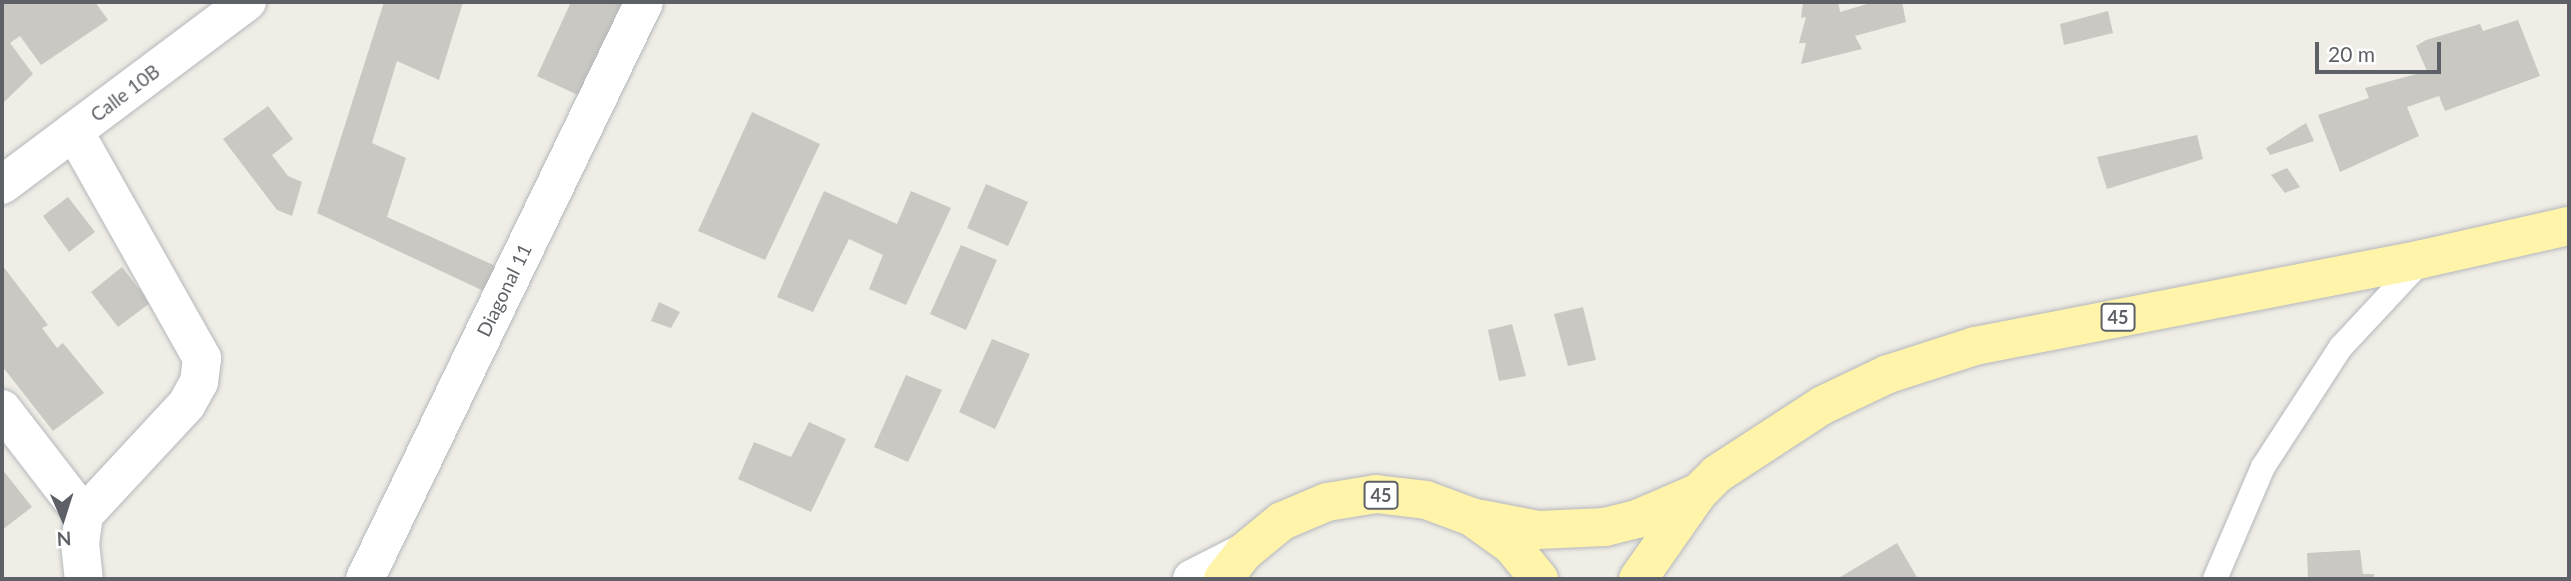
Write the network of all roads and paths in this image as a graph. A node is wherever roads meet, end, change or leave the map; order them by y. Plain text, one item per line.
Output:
1 (644, 2) edge
2 (238, 4) edge
3 (74, 131) junction
4 (2, 185) edge
5 (2569, 226) edge
6 (2422, 259) junction
7 (2, 409) edge
8 (1699, 492) junction
9 (84, 515) junction
10 (1472, 517) junction
11 (1233, 566) edge
12 (84, 579) edge
13 (365, 579) edge
14 (1192, 579) edge
15 (1539, 579) edge
16 (1637, 579) edge
17 (2214, 579) edge

1 - 13 street, Diagonal 11
2 - 3 street, Calle 10B
3 - 4 street, Calle 10B
3 - 9 street
5 - 6 main road, 45
6 - 8 main road, 45
6 - 17 lane
7 - 9 street
8 - 10 main road, 45
8 - 16 main road, 45
9 - 12 street
10 - 11 main road, 45
10 - 15 main road, 45
11 - 14 street

